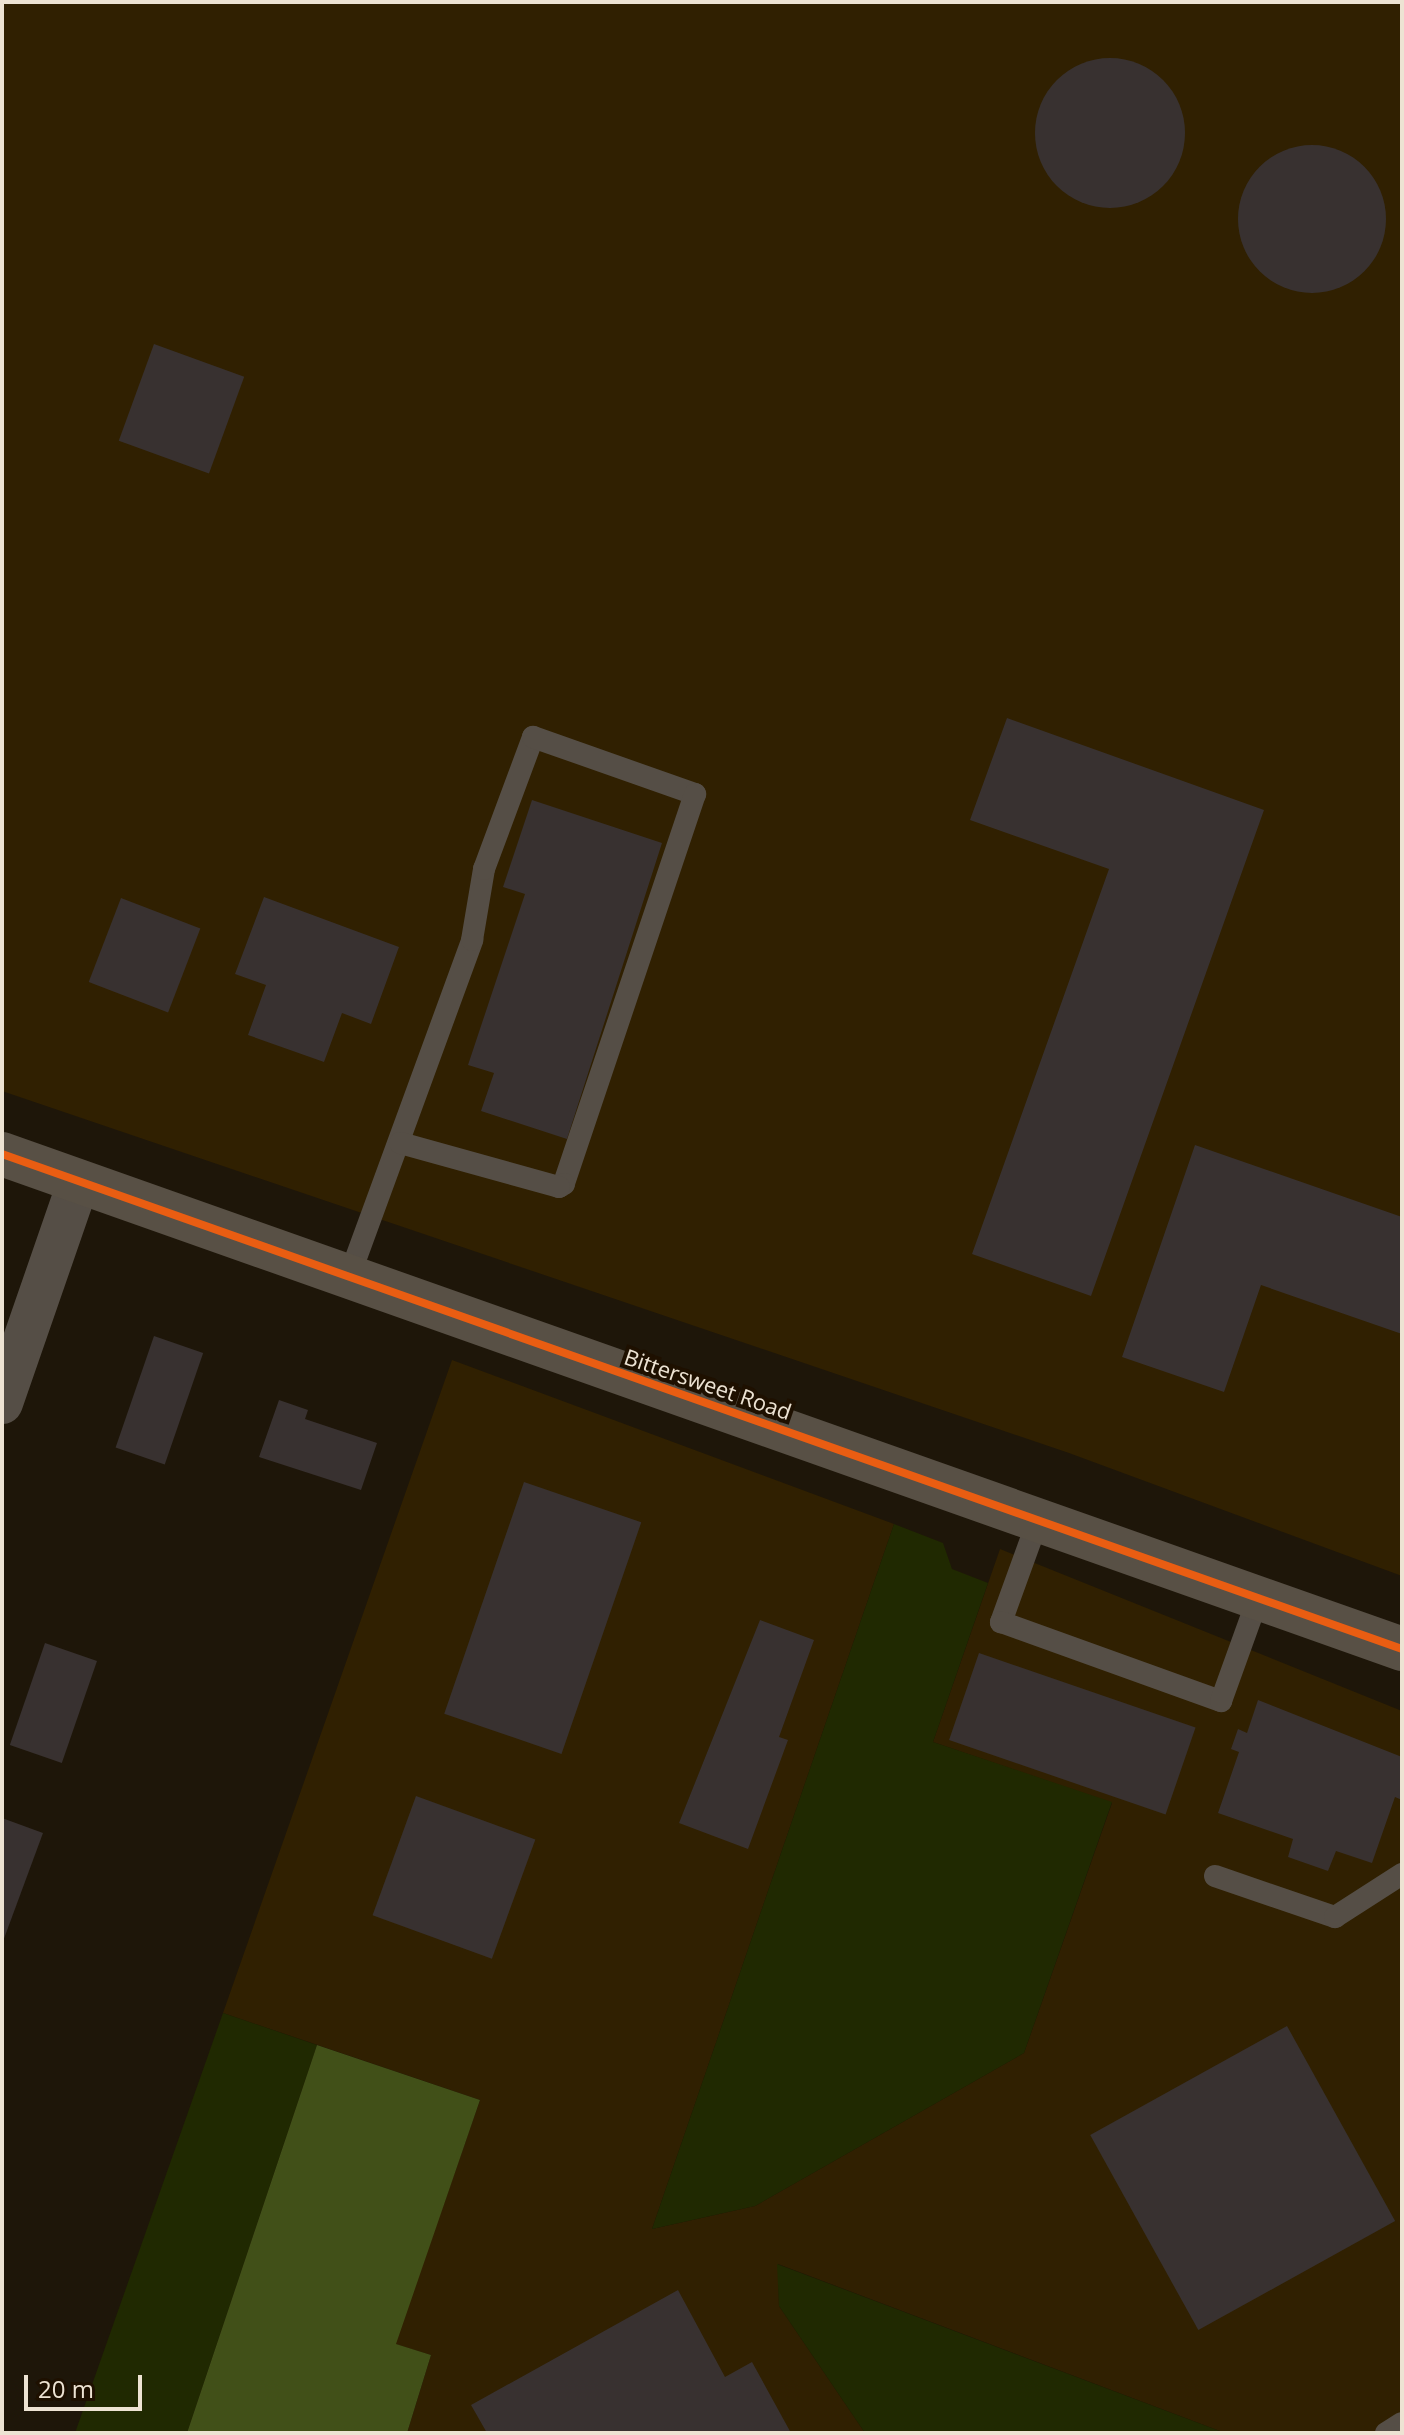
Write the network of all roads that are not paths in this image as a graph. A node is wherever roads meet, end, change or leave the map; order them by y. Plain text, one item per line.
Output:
1 (400, 1143) junction
2 (2, 1154) edge
3 (79, 1181) junction
4 (349, 1277) junction
5 (2, 1403) edge
6 (1038, 1520) junction
7 (1258, 1598) junction
8 (1402, 1649) edge
9 (1402, 1874) edge
10 (1215, 1876) dead end
11 (1402, 2423) edge
12 (1386, 2433) edge

1 - 1 lane
1 - 4 lane
2 - 3 street, Bittersweet Road
3 - 4 street, Bittersweet Road
3 - 5 street
4 - 6 street, Bittersweet Road
6 - 7 street, Bittersweet Road
6 - 7 lane
7 - 8 street, Bittersweet Road
9 - 10 lane
11 - 12 lane

